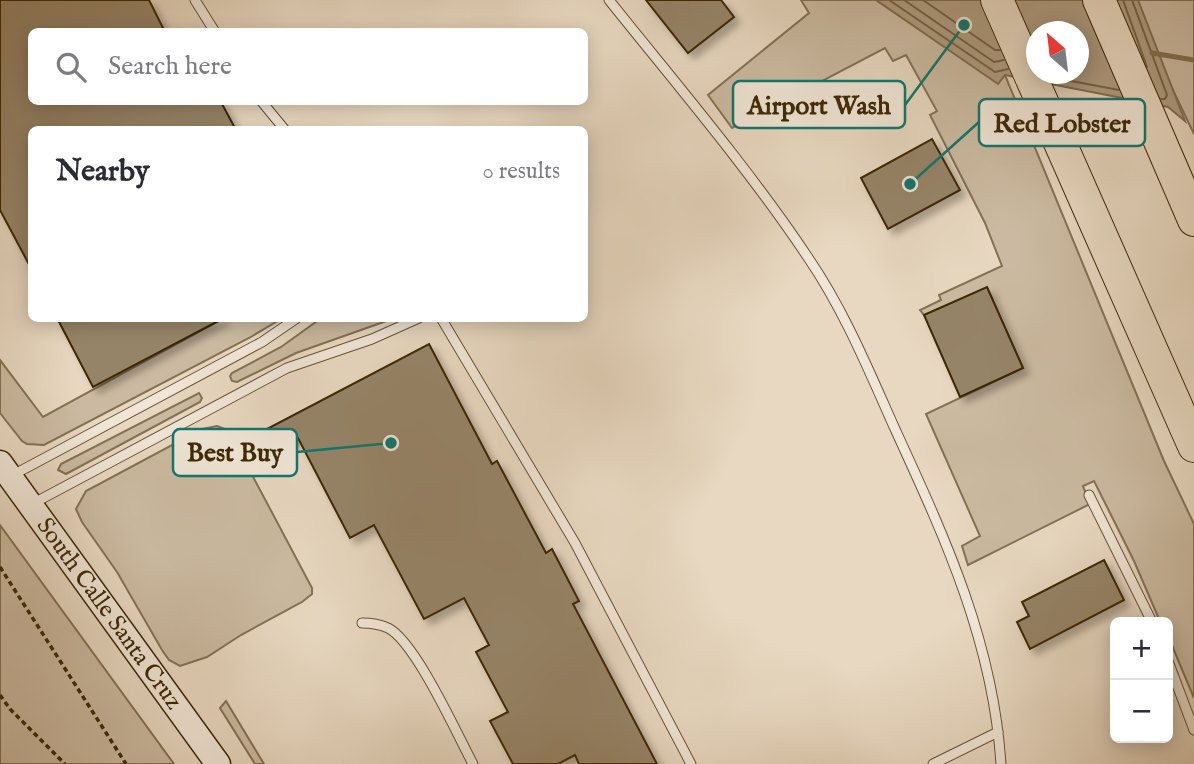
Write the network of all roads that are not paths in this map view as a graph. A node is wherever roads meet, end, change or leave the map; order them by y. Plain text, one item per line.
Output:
1 (195, 0) edge
2 (609, 0) edge
3 (997, 0) edge
4 (1099, 0) edge
5 (212, 28) edge
6 (264, 105) edge
7 (282, 126) edge
8 (1194, 220) edge
9 (292, 322) edge
10 (410, 322) edge
11 (443, 322) edge
12 (1194, 446) edge
13 (5, 470) edge
14 (1089, 495) dead end
15 (30, 505) junction
16 (1150, 617) edge
17 (362, 623) dead end
18 (1173, 674) edge
19 (1194, 730) edge
20 (998, 732) junction
21 (218, 764) edge
22 (473, 764) edge
23 (691, 764) edge
24 (933, 764) edge
25 (1001, 764) edge

1 - 5 lane
2 - 20 lane
3 - 12 highway
4 - 8 highway
6 - 7 lane
9 - 13 lane
10 - 15 lane
11 - 23 lane
13 - 15 street, South Calle Santa Cruz
14 - 16 lane
15 - 21 street, South Calle Santa Cruz
17 - 22 lane
18 - 19 lane
20 - 24 lane
20 - 25 lane

